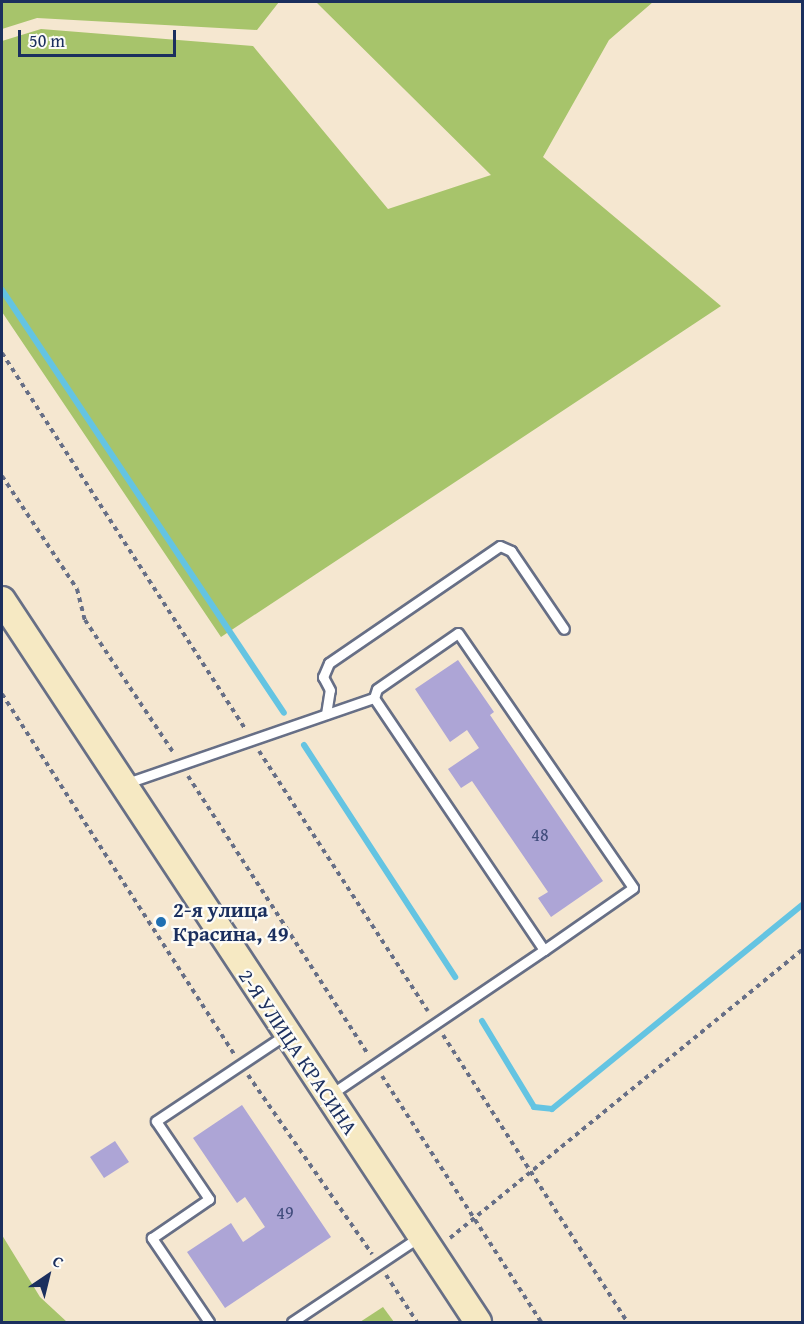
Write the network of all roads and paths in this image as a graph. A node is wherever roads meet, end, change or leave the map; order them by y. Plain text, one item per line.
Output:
1 (2, 353) edge
2 (2, 476) edge
3 (2, 600) edge
4 (564, 629) dead end
5 (2, 694) edge
6 (374, 698) junction
7 (326, 714) junction
8 (252, 740) junction
9 (180, 763) junction
10 (124, 784) junction
11 (544, 950) junction
12 (802, 951) edge
13 (435, 1022) junction
14 (286, 1034) junction
15 (375, 1064) junction
16 (241, 1065) junction
17 (328, 1096) junction
18 (532, 1172) junction
19 (475, 1218) junction
20 (427, 1244) junction
21 (379, 1264) junction
22 (209, 1323) edge
23 (292, 1323) edge
24 (417, 1323) edge
25 (478, 1323) edge
26 (541, 1323) edge
27 (627, 1323) edge

1 - 8 path
2 - 9 path
3 - 10 main road, 2-Я УЛИЦА КРАСИНА
4 - 7 lane
5 - 16 path
6 - 7 lane
6 - 11 lane
6 - 11 lane
7 - 8 lane
8 - 9 lane
8 - 13 path
9 - 10 lane
9 - 15 path
10 - 14 main road, 2-Я УЛИЦА КРАСИНА
11 - 13 lane
12 - 18 path
13 - 15 lane
13 - 18 path
14 - 16 lane
14 - 17 main road, 2-Я УЛИЦА КРАСИНА
15 - 17 lane
15 - 19 path
16 - 21 path
16 - 22 lane
17 - 20 main road, 2-Я УЛИЦА КРАСИНА
18 - 19 path
18 - 27 path
19 - 20 path
19 - 26 path
20 - 21 lane
20 - 25 main road, 2-Я УЛИЦА КРАСИНА
21 - 23 lane
21 - 24 path

